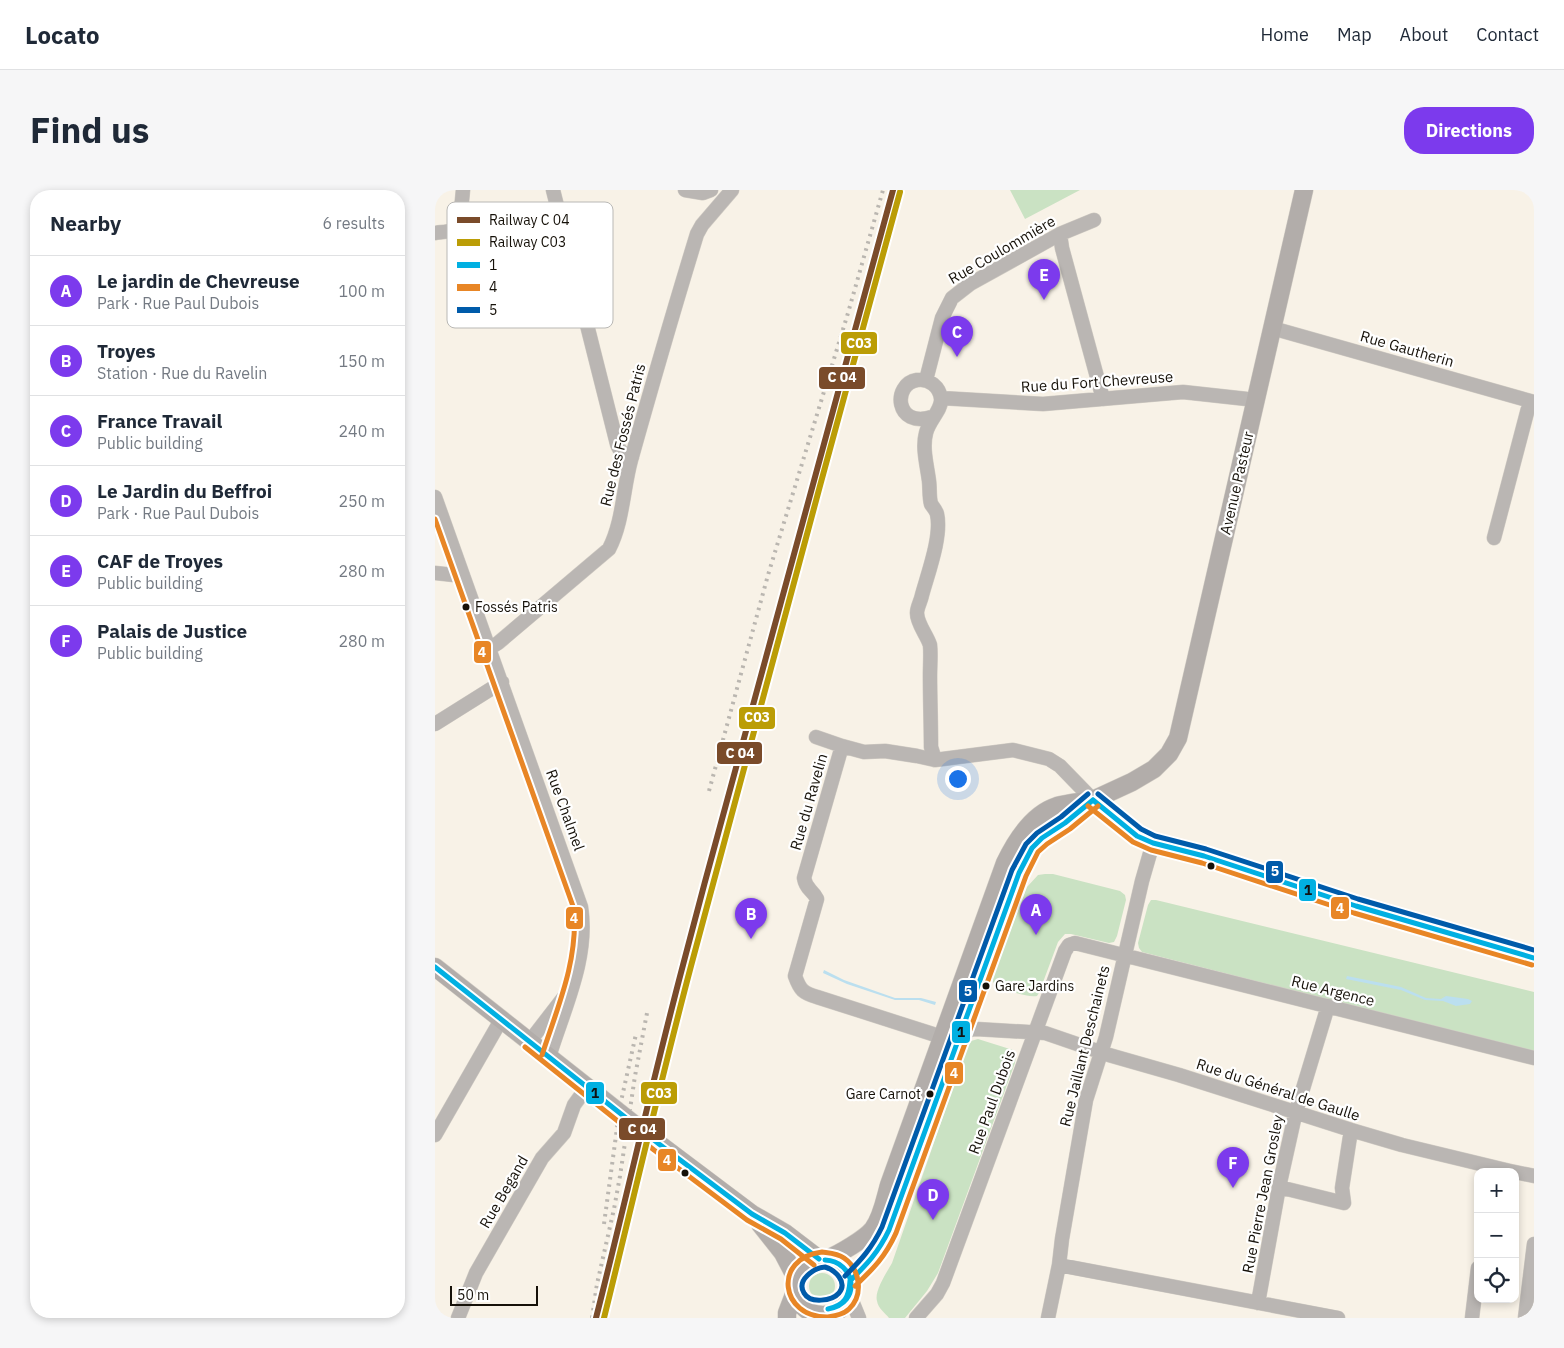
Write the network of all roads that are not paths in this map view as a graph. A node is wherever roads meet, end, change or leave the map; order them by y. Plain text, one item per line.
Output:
1 (685, 190) edge
2 (711, 190) edge
3 (731, 190) edge
4 (1304, 190) edge
5 (1094, 220) dead end
6 (1060, 234) junction
7 (588, 328) edge
8 (1272, 328) junction
9 (926, 380) junction
10 (941, 398) junction
11 (1103, 399) junction
12 (1256, 400) junction
13 (1532, 401) edge
14 (932, 417) junction
15 (912, 418) junction
16 (632, 457) junction
17 (921, 478) dead end
18 (435, 497) edge
19 (1494, 538) dead end
20 (435, 573) edge
21 (463, 576) junction
22 (490, 648) junction
23 (501, 682) junction
24 (435, 724) edge
25 (816, 737) dead end
26 (842, 746) junction
27 (935, 760) junction
28 (1093, 800) junction
29 (1153, 843) junction
30 (1124, 956) junction
31 (1534, 958) edge
32 (435, 967) edge
33 (970, 985) junction
34 (572, 986) junction
35 (1328, 1006) junction
36 (501, 1020) junction
37 (1035, 1032) junction
38 (961, 1033) junction
39 (943, 1038) junction
40 (530, 1041) junction
41 (1101, 1052) junction
42 (549, 1057) junction
43 (1534, 1058) edge
44 (587, 1087) junction
45 (1296, 1112) junction
46 (1351, 1130) junction
47 (435, 1135) edge
48 (1498, 1168) edge
49 (1519, 1173) edge
50 (1534, 1176) edge
51 (1279, 1187) junction
52 (752, 1214) junction
53 (1534, 1244) edge
54 (823, 1259) junction
55 (1059, 1265) junction
56 (796, 1285) junction
57 (850, 1288) junction
58 (1474, 1301) edge
59 (1258, 1303) junction
60 (824, 1316) edge
61 (458, 1318) edge
62 (787, 1318) edge
63 (859, 1318) edge
64 (916, 1318) edge
65 (1048, 1318) edge
66 (1337, 1318) edge
67 (1472, 1318) edge
68 (1525, 1318) edge

1 - 2 street
3 - 16 street, Rue des Fossés Patris
4 - 8 main road, Avenue Pasteur
5 - 6 street, Rue Coulommière
6 - 9 street, Rue Coulommière
6 - 11 street
7 - 16 street
8 - 12 main road, Avenue Pasteur
8 - 13 street, Rue Gautherin
9 - 10 street
9 - 15 street
10 - 11 street, Rue du Fort Chevreuse
10 - 14 street
11 - 12 street, Rue du Fort Chevreuse
12 - 28 main road, Avenue Pasteur
13 - 19 street
14 - 15 street
14 - 27 street
15 - 17 street
16 - 22 street, Rue des Fossés Patris
18 - 21 street, Rue Chalmel
20 - 21 street
21 - 22 street, Rue Chalmel
22 - 23 street, Rue Chalmel
23 - 24 street
23 - 34 street, Rue Chalmel
25 - 26 street
26 - 27 street, Rue du Ravelin
26 - 39 street, Rue du Ravelin
27 - 28 street, Rue du Ravelin
28 - 29 main road
28 - 33 main road, Avenue Pasteur
29 - 30 street, Rue Jaillant Deschainets
29 - 31 main road
30 - 35 street, Rue Argence
30 - 37 street, Rue Paul Dubois
30 - 41 street, Rue Jaillant Deschainets
32 - 36 main road
33 - 38 main road
33 - 39 main road
34 - 40 street, Rue Chalmel
34 - 42 street, Rue Chalmel
35 - 43 street, Rue Argence
35 - 45 street, Rue Pierre Jean Grosley
36 - 40 main road
36 - 47 street
37 - 38 street, Rue du Général de Gaulle
37 - 41 street, Rue du Général de Gaulle
37 - 64 street, Rue Paul Dubois
38 - 39 street, Rue du Général de Gaulle
38 - 57 main road
39 - 54 main road
40 - 42 main road
41 - 45 street, Rue du Général de Gaulle
41 - 55 street, Rue Jaillant Deschainets
42 - 44 main road
44 - 52 main road, bridge
44 - 61 street, Rue Begand
45 - 46 street, Rue du Général de Gaulle
45 - 51 street, Rue Pierre Jean Grosley
46 - 48 street, Rue du Général de Gaulle
46 - 51 street
49 - 50 street, Rue du Général de Gaulle
51 - 59 street, Rue Pierre Jean Grosley
52 - 54 main road
52 - 56 main road
53 - 68 street
54 - 56 main road
54 - 57 main road
55 - 59 street
55 - 65 street, Rue Jaillant Deschainets
56 - 60 main road
56 - 62 main road
57 - 60 main road
57 - 63 street
58 - 67 street
59 - 66 street

